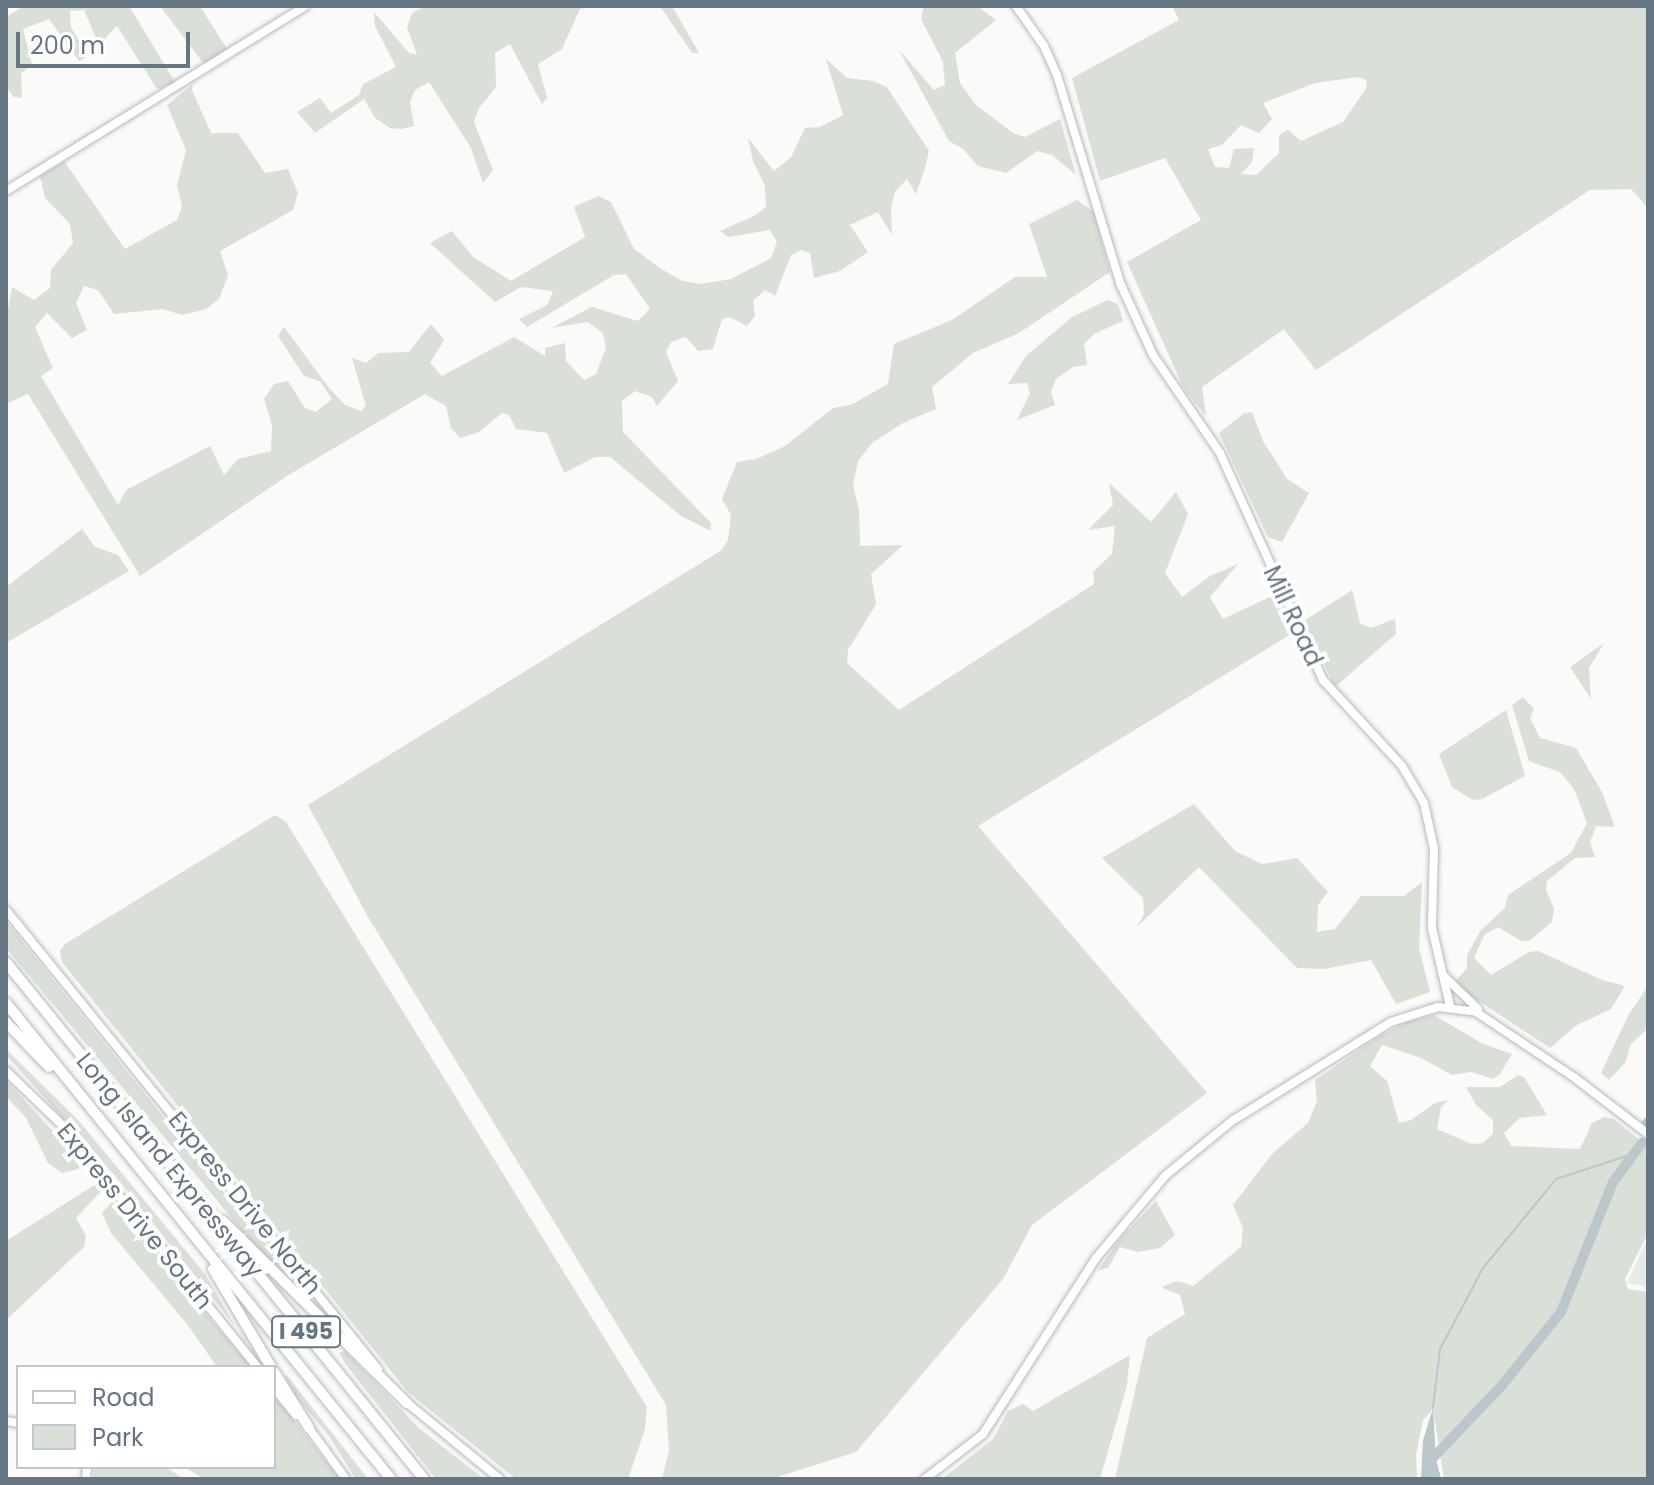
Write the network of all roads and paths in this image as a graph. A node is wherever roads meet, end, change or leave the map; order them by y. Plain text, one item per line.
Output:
1 (305, 6) edge
2 (1016, 6) edge
3 (6, 191) edge
4 (6, 910) edge
5 (6, 962) edge
6 (1440, 970) junction
7 (6, 1003) edge
8 (1450, 1006) junction
9 (1484, 1016) junction
10 (6, 1022) edge
11 (6, 1071) edge
12 (101, 1120) junction
13 (1648, 1134) edge
14 (187, 1186) junction
15 (186, 1225) junction
16 (255, 1365) edge
17 (270, 1365) edge
18 (276, 1375) edge
19 (276, 1390) edge
20 (407, 1403) junction
21 (309, 1428) junction
22 (346, 1479) edge
23 (391, 1479) edge
24 (424, 1479) edge
25 (500, 1479) edge
26 (925, 1479) edge

1 - 3 main road
2 - 6 main road, Mill Road
4 - 20 main road, Express Drive North
5 - 14 highway, Long Island Expressway / I 495
6 - 8 main road, Mill Road
6 - 9 main road
7 - 12 highway, Long Island Expressway / I 495
8 - 9 main road
8 - 26 main road
9 - 13 main road
10 - 12 highway
11 - 16 main road, Express Drive South
12 - 15 highway, Long Island Expressway / I 495
14 - 20 highway
14 - 24 highway, Long Island Expressway / I 495
15 - 17 highway
15 - 23 highway, Long Island Expressway / I 495
18 - 21 highway
19 - 21 main road
20 - 25 main road, Express Drive North
21 - 22 main road

